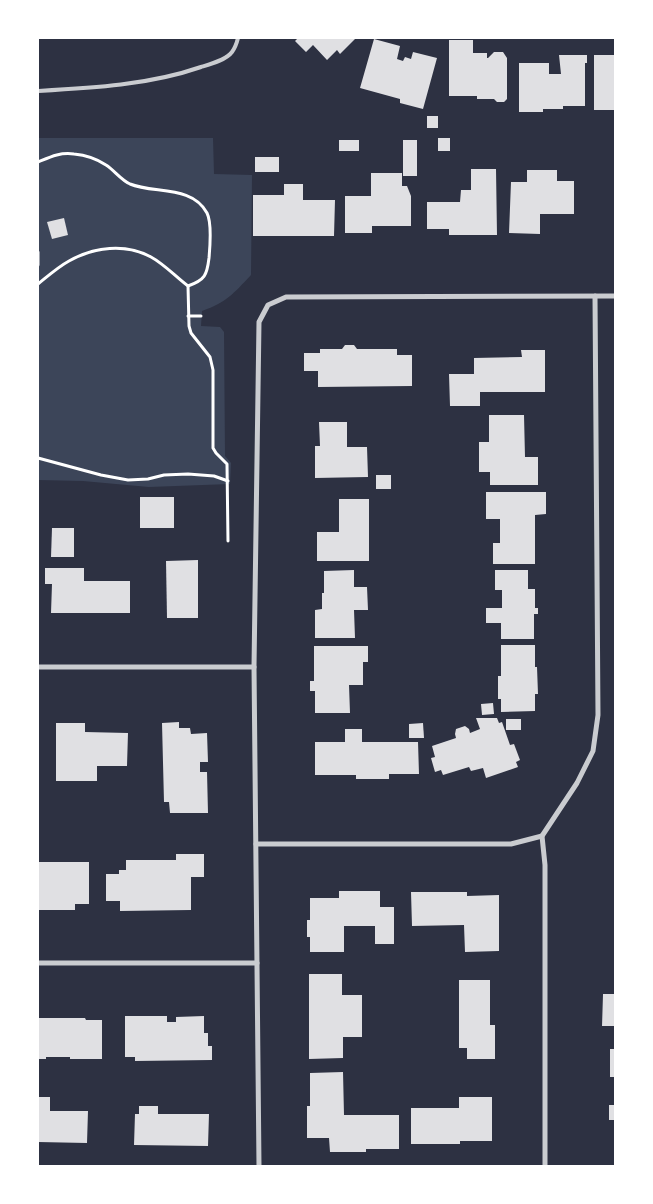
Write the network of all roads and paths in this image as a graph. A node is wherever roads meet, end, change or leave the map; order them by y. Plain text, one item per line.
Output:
1 (238, 38) edge
2 (38, 91) edge
3 (38, 162) edge
4 (38, 252) edge
5 (38, 265) edge
6 (38, 284) edge
7 (188, 286) junction
8 (595, 296) junction
9 (616, 296) edge
10 (188, 316) junction
11 (201, 316) dead end
12 (38, 458) edge
13 (228, 481) junction
14 (228, 541) dead end
15 (38, 667) edge
16 (254, 667) junction
17 (542, 836) junction
18 (256, 844) junction
19 (38, 963) edge
20 (257, 963) junction
21 (259, 1166) edge
22 (545, 1166) edge

1 - 2 lane
3 - 7 path
4 - 5 path
6 - 7 path
7 - 10 path
8 - 9 street
8 - 16 street
8 - 17 street
10 - 11 path
10 - 13 path
12 - 13 path
13 - 14 path
15 - 16 street
16 - 18 street
17 - 18 street
17 - 22 street
18 - 20 street
19 - 20 street
20 - 21 street

